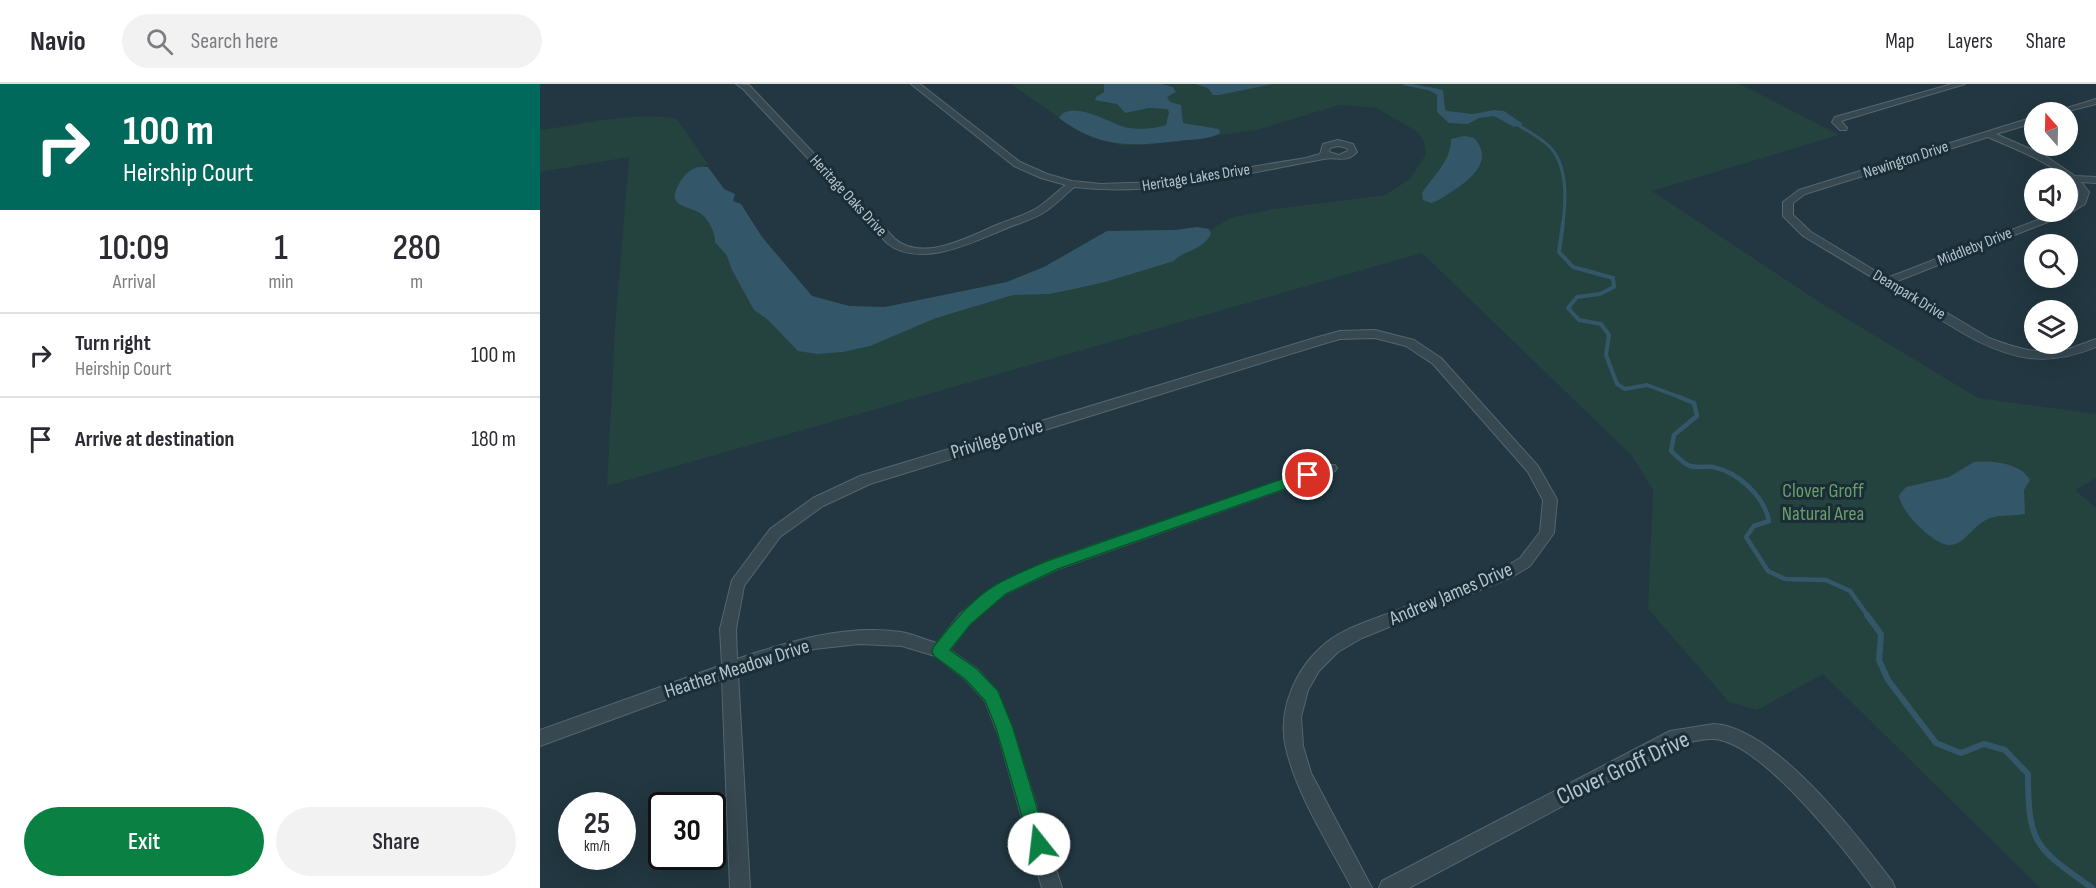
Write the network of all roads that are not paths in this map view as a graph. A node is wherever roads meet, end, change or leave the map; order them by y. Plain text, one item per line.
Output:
1 (740, 84) edge
2 (915, 84) edge
3 (1928, 84) edge
4 (1961, 84) edge
5 (1941, 90) junction
6 (2096, 101) edge
7 (2078, 106) edge
8 (2024, 123) edge
9 (1843, 128) dead end
10 (1988, 134) junction
11 (1326, 155) dead end
12 (2058, 168) edge
13 (2078, 179) edge
14 (2096, 180) edge
15 (2078, 182) edge
16 (1073, 183) junction
17 (2078, 204) edge
18 (1786, 209) joint
19 (2038, 222) edge
20 (1886, 282) junction
21 (1375, 334) joint
22 (2095, 344) edge
23 (1330, 468) dead end
24 (940, 651) junction
25 (729, 669) junction
26 (540, 738) edge
27 (740, 888) edge
28 (1052, 888) edge
29 (1362, 888) edge
30 (1389, 888) edge
31 (1885, 888) edge

1 - 16 street, Heritage Oaks Drive
2 - 16 street, Heritage Lakes Drive
3 - 5 street
4 - 5 street
5 - 9 street
6 - 7 street
8 - 10 street, Newington Drive
10 - 12 street
10 - 18 street, Newington Drive
11 - 16 street, Heritage Lakes Drive
13 - 14 street
15 - 17 street, Middleby Drive
18 - 20 street, Deanpark Drive
19 - 20 street, Middleby Drive
20 - 22 street, Deanpark Drive
21 - 25 street, Privilege Drive
21 - 29 street, Andrew James Drive
23 - 24 street
24 - 25 street, Heather Meadow Drive
24 - 28 street, Heather Meadow Drive
25 - 26 street, Heather Meadow Drive
25 - 27 street, Privilege Drive
30 - 31 street, Clover Groff Drive

